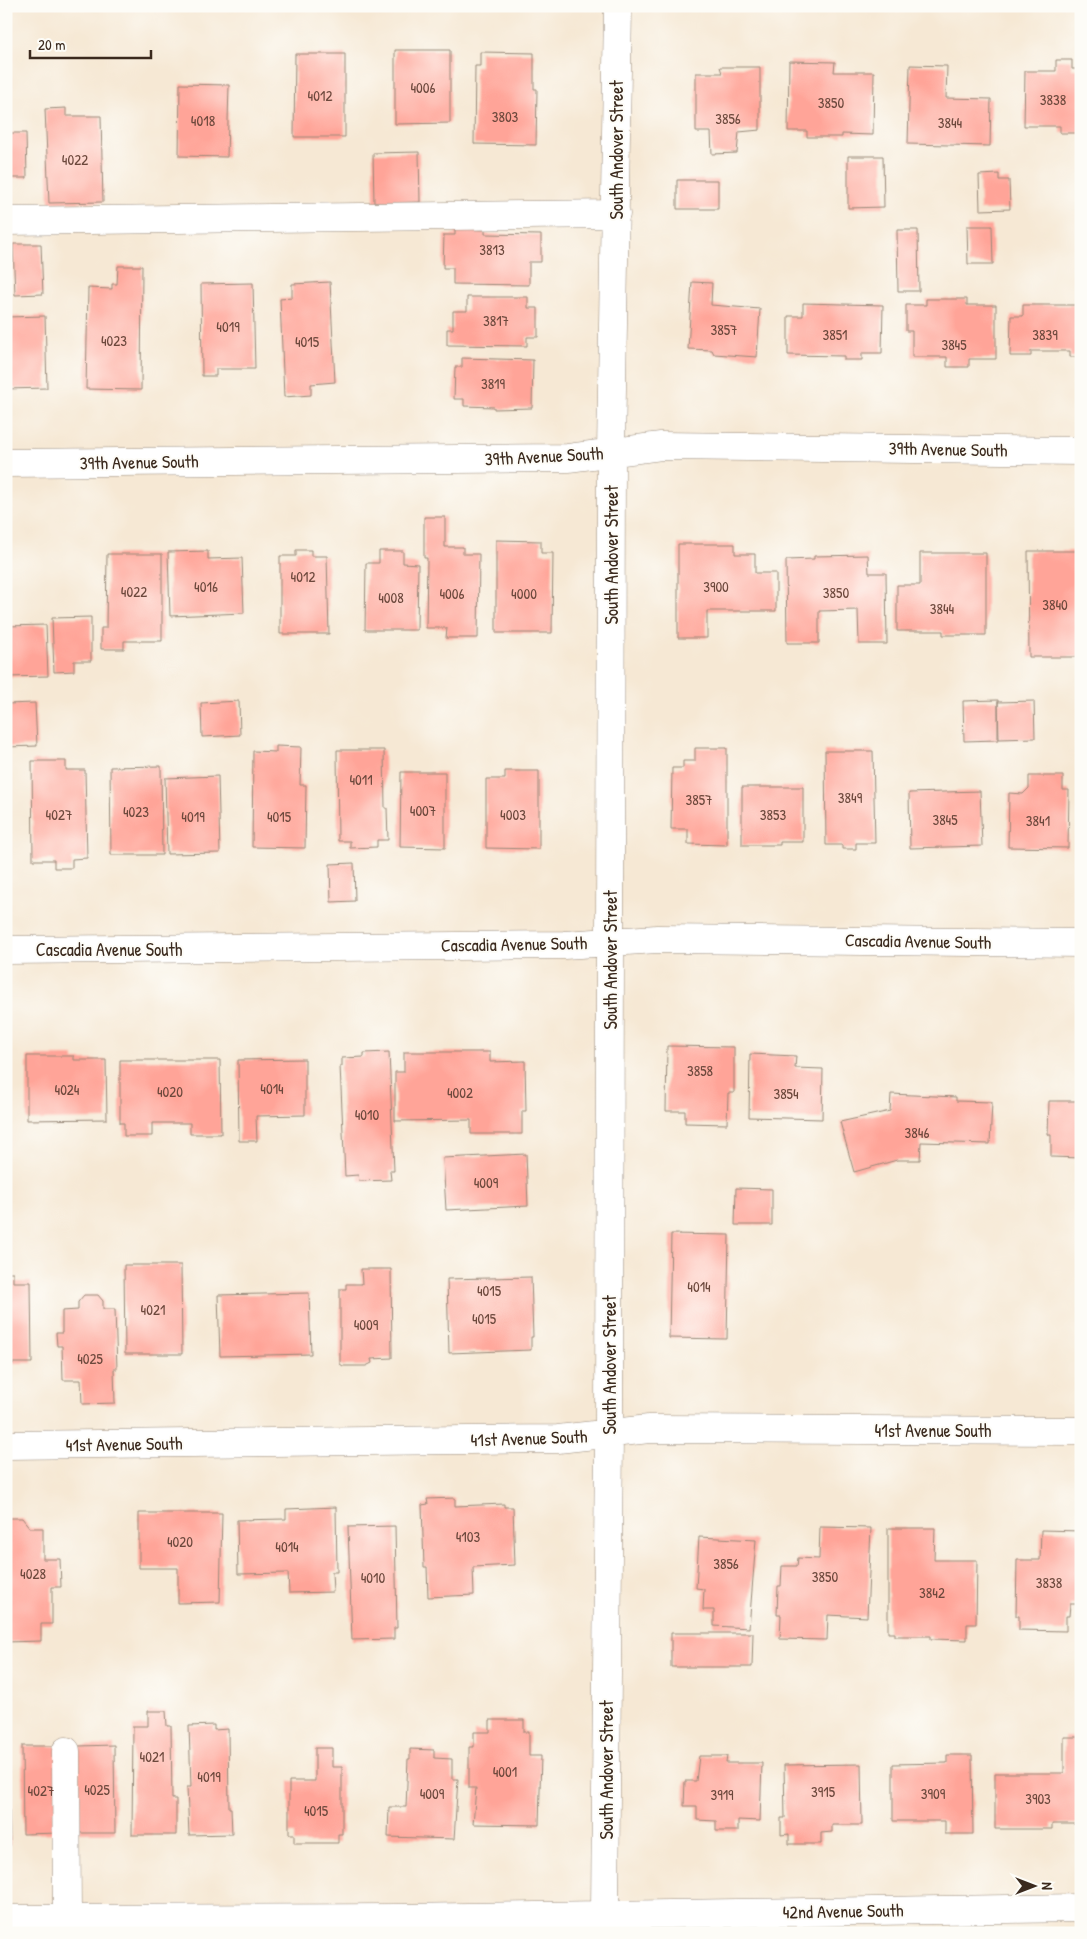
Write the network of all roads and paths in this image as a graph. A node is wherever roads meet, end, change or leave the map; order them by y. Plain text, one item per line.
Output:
1 (618, 6) edge
2 (616, 214) junction
3 (6, 222) edge
4 (1081, 451) edge
5 (612, 452) junction
6 (6, 463) edge
7 (610, 942) junction
8 (1081, 943) edge
9 (6, 950) edge
10 (1081, 1431) edge
11 (609, 1433) junction
12 (6, 1445) edge
13 (66, 1751) dead end
14 (1081, 1908) edge
15 (605, 1914) junction
16 (6, 1919) edge
17 (67, 1919) junction
18 (402, 1925) edge

1 - 2 street, South Andover Street
2 - 3 street
2 - 5 street, South Andover Street
4 - 5 street, 39th Avenue South
5 - 6 street, 39th Avenue South
5 - 7 street, South Andover Street
7 - 8 street, Cascadia Avenue South
7 - 9 street, Cascadia Avenue South
7 - 11 street, South Andover Street
10 - 11 street, 41st Avenue South
11 - 12 street, 41st Avenue South
11 - 15 street, South Andover Street
13 - 17 street
14 - 15 street, 42nd Avenue South
15 - 18 street, 42nd Avenue South
16 - 17 street, 42nd Avenue South
17 - 18 street, 42nd Avenue South

